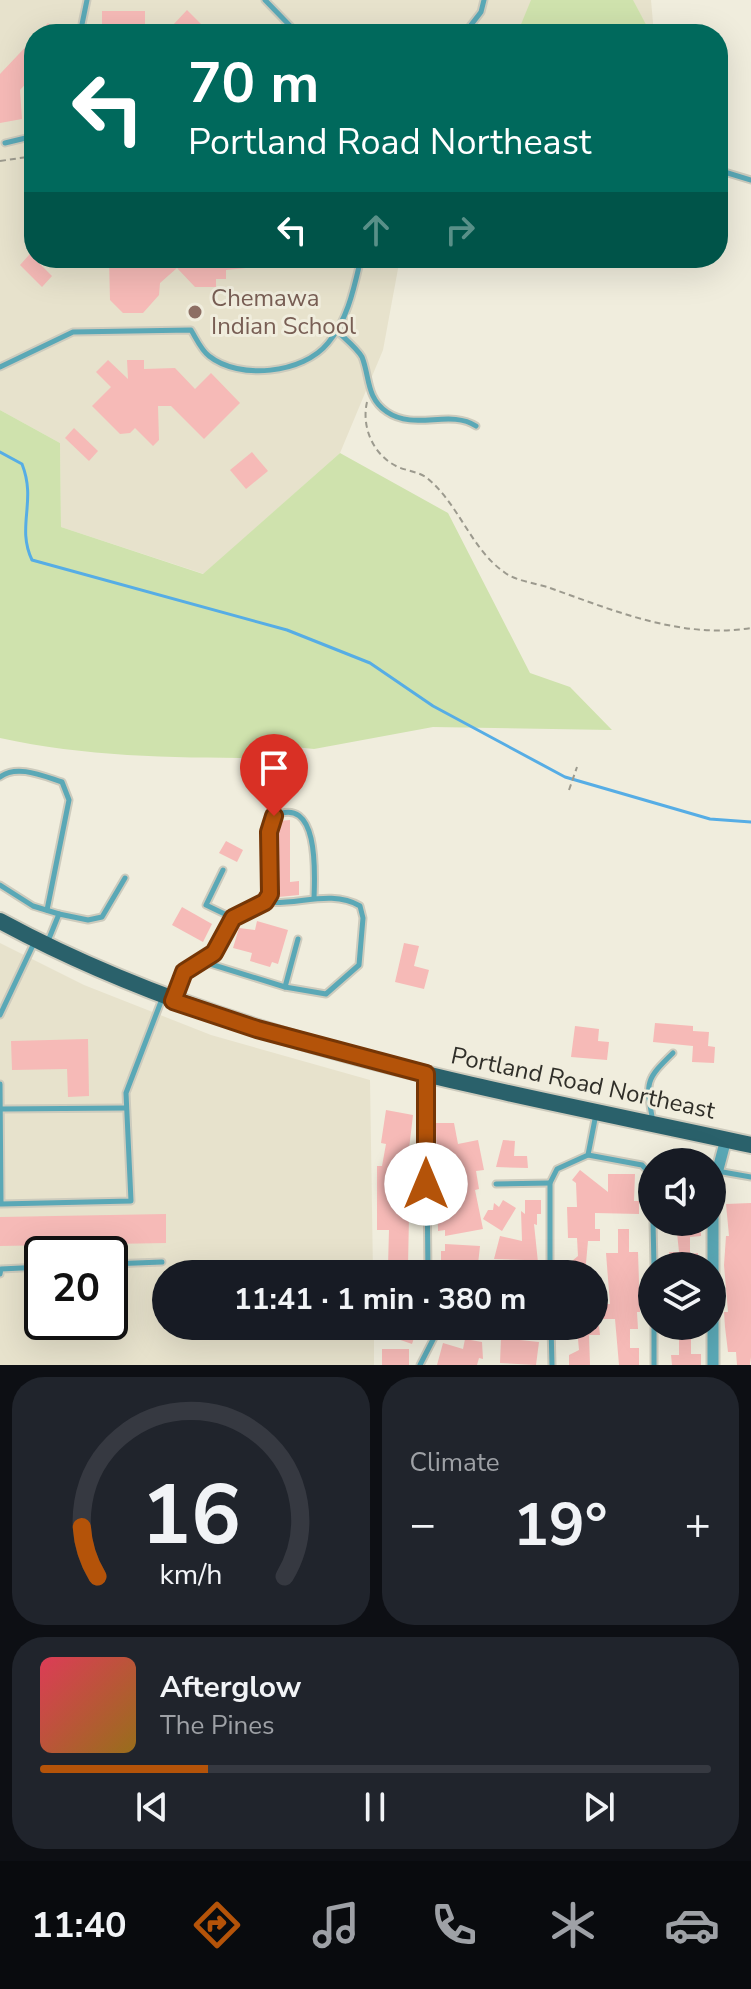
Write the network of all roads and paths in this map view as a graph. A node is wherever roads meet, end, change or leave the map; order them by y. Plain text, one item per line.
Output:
1 (87, 0) edge
2 (265, 0) edge
3 (484, 0) edge
4 (82, 24) edge
5 (288, 24) edge
6 (472, 24) edge
7 (24, 138) edge
8 (5, 143) dead end
9 (24, 157) edge
10 (0, 161) edge
11 (728, 173) edge
12 (751, 180) edge
13 (359, 268) edge
14 (336, 330) junction
15 (0, 367) edge
16 (369, 393) junction
17 (476, 426) dead end
18 (751, 628) edge
19 (577, 767) dead end
20 (0, 777) edge
21 (569, 790) dead end
22 (223, 870) dead end
23 (125, 878) dead end
24 (0, 885) edge
25 (314, 898) junction
26 (265, 902) junction
27 (47, 910) junction
28 (59, 914) junction
29 (233, 918) junction
30 (0, 921) edge
31 (298, 939) dead end
32 (41, 943) junction
33 (203, 962) junction
34 (285, 987) junction
35 (168, 999) junction
36 (0, 1015) edge
37 (673, 1053) dead end
38 (426, 1074) junction
39 (0, 1084) edge
40 (126, 1108) junction
41 (1, 1109) edge
42 (597, 1110) junction
43 (653, 1123) junction
44 (726, 1139) junction
45 (751, 1145) edge
46 (723, 1148) edge
47 (588, 1155) junction
48 (638, 1164) edge
49 (726, 1173) edge
50 (751, 1177) edge
51 (550, 1183) junction
52 (496, 1184) dead end
53 (713, 1236) edge
54 (428, 1260) edge
55 (550, 1260) edge
56 (152, 1262) edge
57 (128, 1263) edge
58 (24, 1268) edge
59 (0, 1274) edge
60 (433, 1340) edge
61 (551, 1340) edge
62 (654, 1340) edge
63 (420, 1365) edge
64 (552, 1365) edge
65 (654, 1365) edge
66 (713, 1365) edge

1 - 4 lane
2 - 5 lane
3 - 6 lane
7 - 8 lane
9 - 10 path
11 - 12 lane
13 - 14 lane
14 - 15 lane
14 - 16 lane
16 - 17 lane
16 - 18 path
19 - 21 path
20 - 27 lane
22 - 29 lane
23 - 28 lane
24 - 27 lane
25 - 26 lane
25 - 26 lane
25 - 34 lane
26 - 29 lane
27 - 28 lane
28 - 32 lane
29 - 33 lane
30 - 32 main road, Portland Road Northeast
31 - 34 lane
32 - 35 main road, Portland Road Northeast
32 - 36 lane
33 - 34 lane
33 - 35 lane
35 - 38 main road, Portland Road Northeast
35 - 40 lane
37 - 43 lane
38 - 42 main road, Portland Road Northeast
38 - 54 lane
39 - 41 lane
40 - 41 lane
40 - 41 lane
42 - 43 main road, Portland Road Northeast
42 - 47 lane
43 - 44 main road, Portland Road Northeast
44 - 45 main road, Portland Road Northeast
44 - 46 street
47 - 48 lane
47 - 51 lane
49 - 50 lane
51 - 52 lane
51 - 55 lane
53 - 66 street
56 - 57 lane
58 - 59 lane
60 - 63 lane
61 - 64 lane
62 - 65 lane

